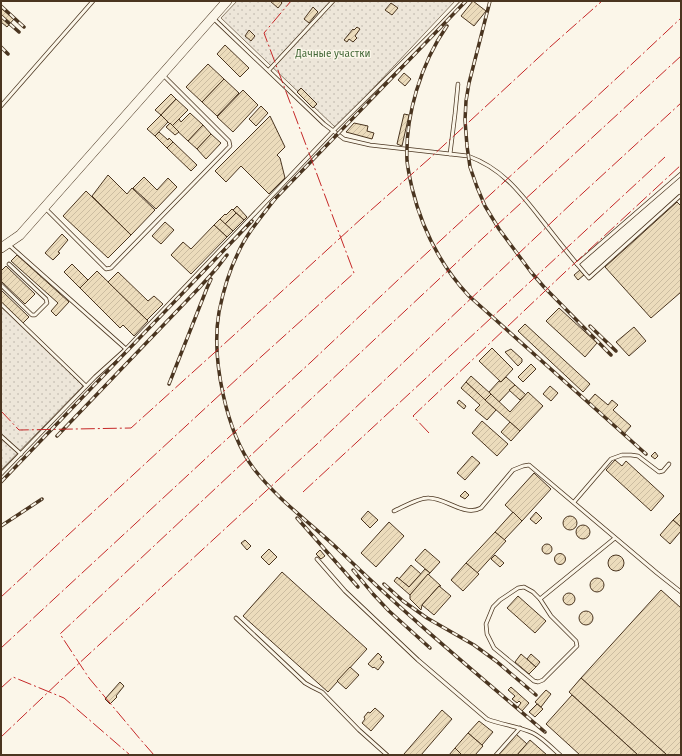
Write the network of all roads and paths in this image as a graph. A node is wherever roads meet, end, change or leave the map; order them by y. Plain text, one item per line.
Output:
1 (93, 1) edge
2 (227, 1) edge
3 (333, 1) edge
4 (463, 1) edge
5 (213, 18) junction
6 (269, 70) junction
7 (162, 75) junction
8 (458, 84) dead end
9 (1, 106) edge
10 (333, 131) junction
11 (450, 154) junction
12 (681, 174) edge
13 (681, 196) edge
14 (44, 208) junction
15 (4, 246) edge
16 (9, 264) dead end
17 (577, 264) junction
18 (1, 285) edge
19 (1, 304) edge
20 (126, 349) junction
21 (86, 386) junction
22 (1, 436) edge
23 (21, 454) junction
24 (669, 464) dead end
25 (1, 474) edge
26 (574, 502) junction
27 (394, 511) dead end
28 (616, 538) junction
29 (317, 559) dead end
30 (681, 592) edge
31 (540, 600) junction
32 (236, 618) dead end
33 (520, 728) junction
34 (388, 755) edge
35 (496, 755) edge
36 (560, 755) edge

1 - 9 lane
2 - 5 main road
3 - 6 lane
4 - 10 lane
5 - 6 lane
5 - 7 main road
6 - 10 lane
7 - 14 main road
7 - 14 lane
8 - 11 lane
10 - 11 lane
10 - 20 lane
11 - 17 lane
12 - 17 lane
13 - 17 lane
14 - 15 main road
15 - 20 lane
16 - 18 lane
19 - 21 lane
20 - 21 lane
21 - 23 lane
22 - 23 lane
23 - 25 lane
24 - 26 lane
26 - 27 lane
26 - 28 lane
28 - 30 lane
28 - 31 lane
29 - 33 lane
31 - 31 lane
32 - 34 lane
33 - 35 lane
33 - 36 lane

